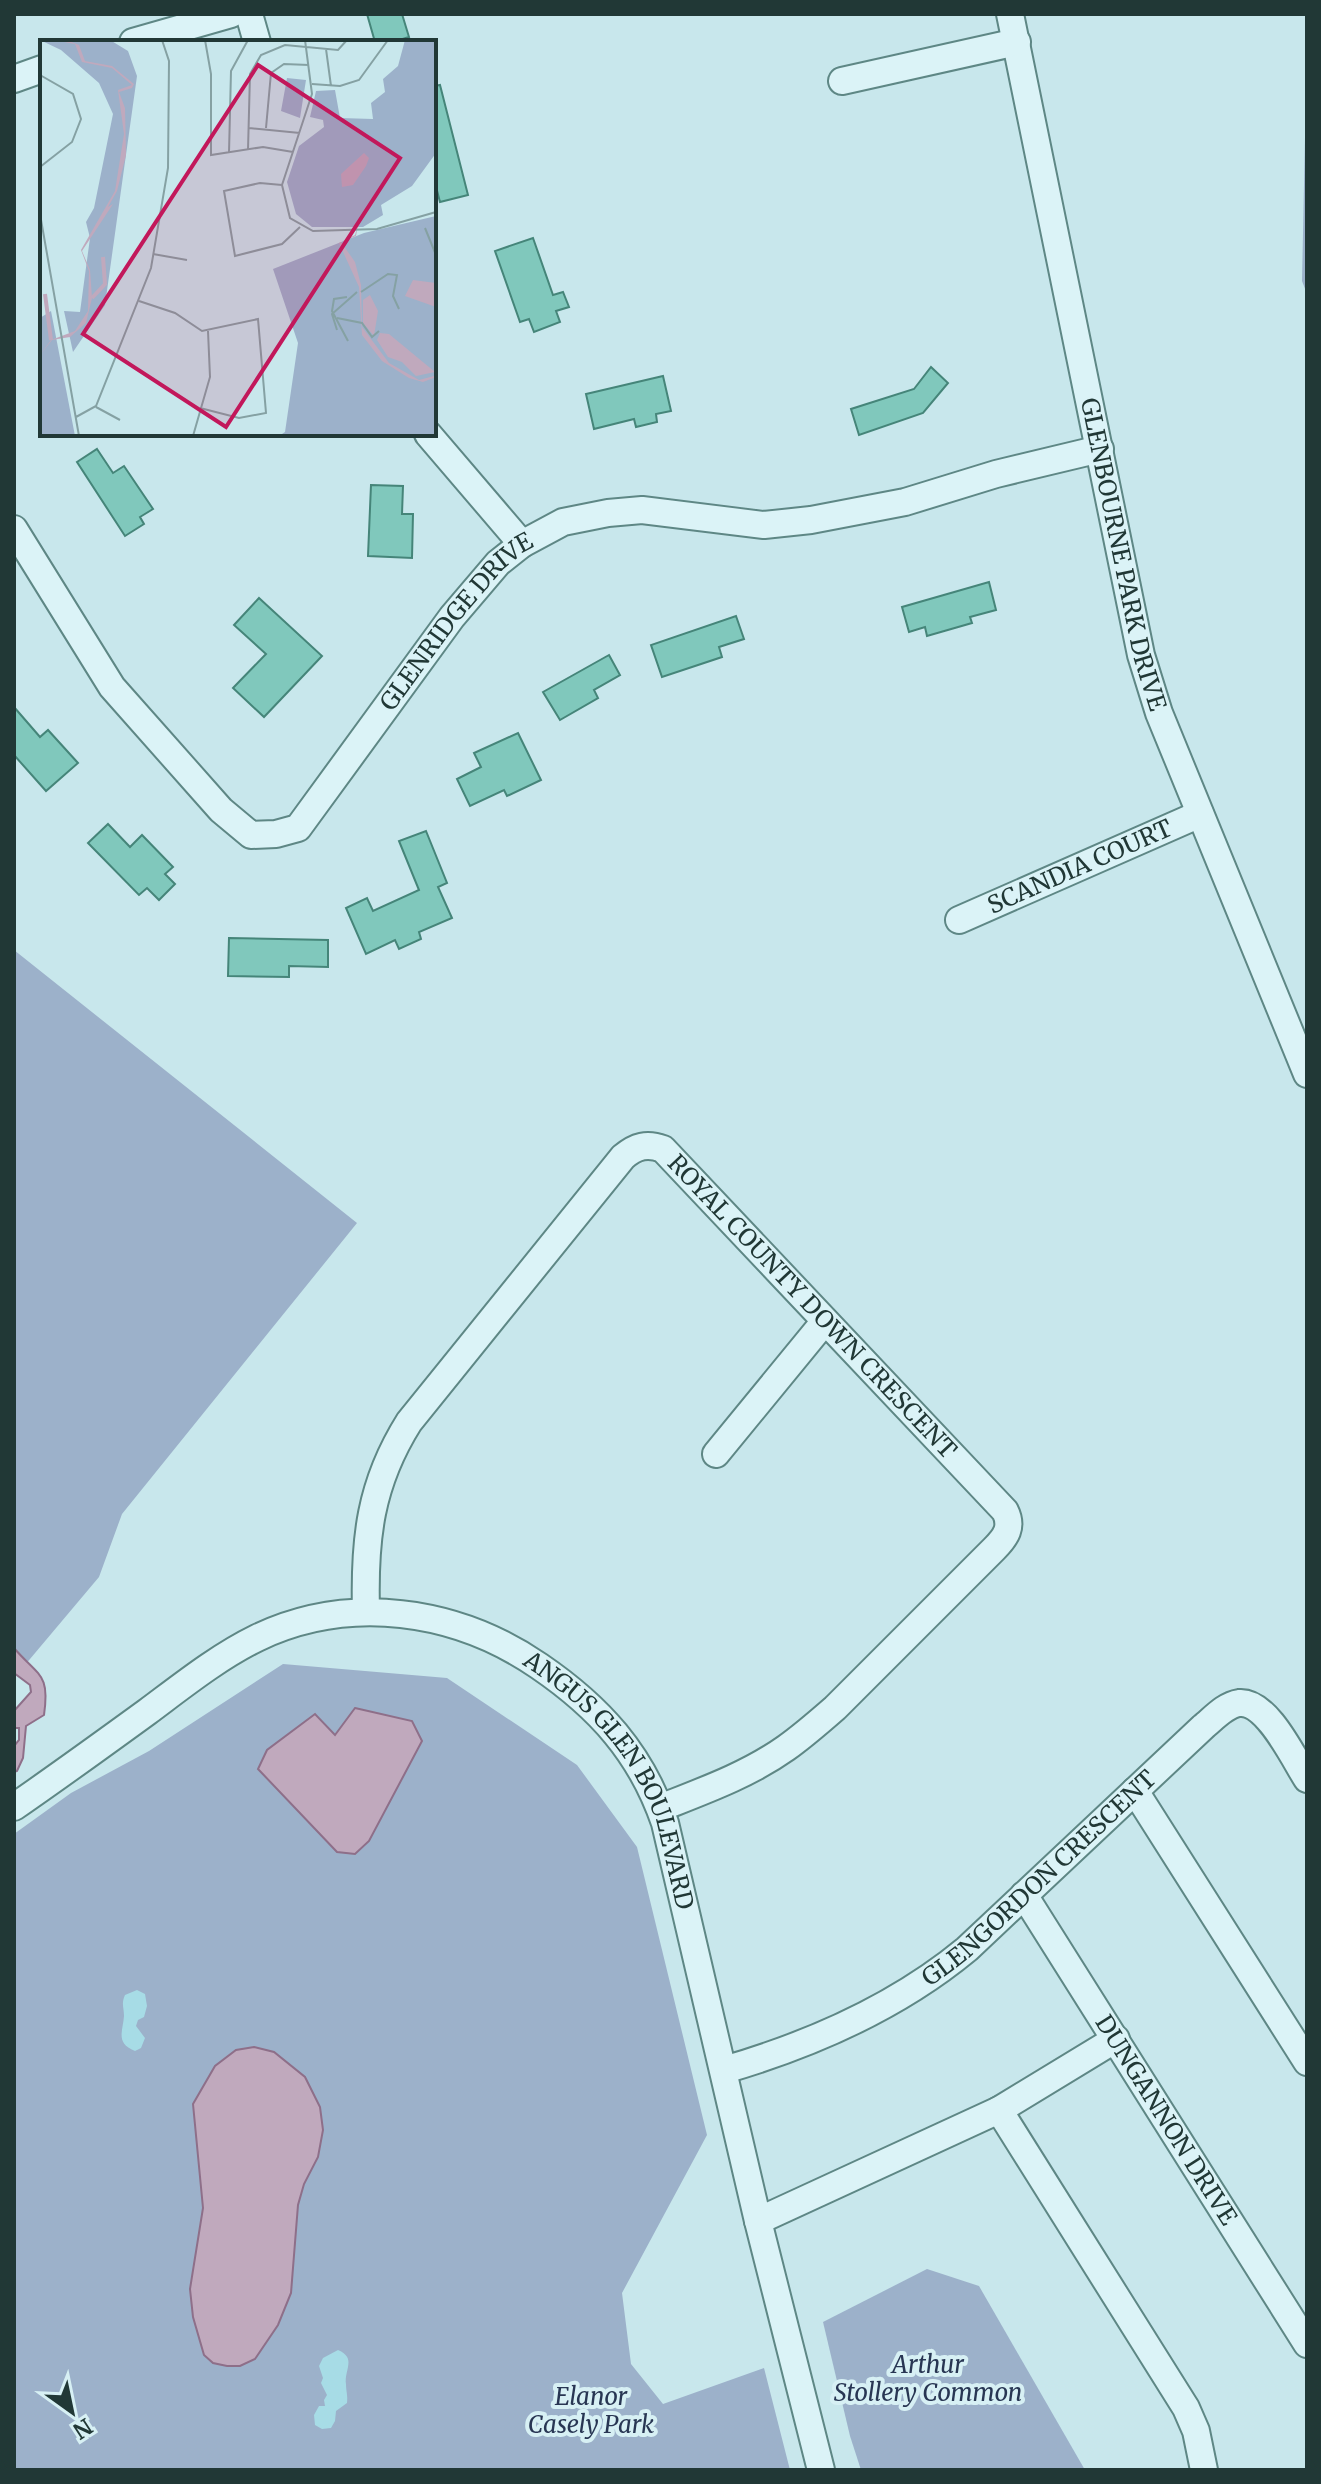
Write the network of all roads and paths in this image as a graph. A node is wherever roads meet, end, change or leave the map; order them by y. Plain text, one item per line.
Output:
1 (231, 14) edge
2 (249, 14) edge
3 (1010, 14) edge
4 (140, 40) edge
5 (256, 40) edge
6 (1017, 42) junction
7 (40, 70) edge
8 (14, 79) edge
9 (842, 81) dead end
10 (430, 436) edge
11 (1100, 449) junction
12 (14, 529) edge
13 (522, 544) junction
14 (1200, 814) junction
15 (959, 920) dead end
16 (1307, 1074) edge
17 (825, 1321) junction
18 (716, 1454) dead end
19 (366, 1611) junction
20 (1307, 1779) edge
21 (1135, 1791) junction
22 (14, 1807) edge
23 (660, 1808) junction
24 (1024, 1895) junction
25 (1116, 2039) junction
26 (1307, 2062) edge
27 (724, 2070) junction
28 (999, 2110) junction
29 (758, 2221) junction
30 (1307, 2344) edge
31 (821, 2470) edge
32 (1204, 2470) edge

1 - 4 street
2 - 5 street
3 - 6 street, GLENBOURNE PARK DRIVE
6 - 9 street
6 - 11 street, GLENBOURNE PARK DRIVE
7 - 8 street
10 - 13 street
11 - 13 street, GLENRIDGE DRIVE
11 - 14 street, GLENBOURNE PARK DRIVE
12 - 13 street, GLENRIDGE DRIVE
14 - 15 street, SCANDIA COURT
14 - 16 street, GLENBOURNE PARK DRIVE
17 - 18 street
17 - 19 street, ROYAL COUNTY DOWN CRESCENT
17 - 23 street, ROYAL COUNTY DOWN CRESCENT
19 - 22 street, ANGUS GLEN BOULEVARD
19 - 23 street, ANGUS GLEN BOULEVARD
20 - 21 street, GLENGORDON CRESCENT
21 - 24 street, GLENGORDON CRESCENT
21 - 26 street
23 - 27 street, ANGUS GLEN BOULEVARD
24 - 25 street, DUNGANNON DRIVE
24 - 27 street, GLENGORDON CRESCENT
25 - 28 street
25 - 30 street, DUNGANNON DRIVE
27 - 29 street, ANGUS GLEN BOULEVARD
28 - 29 street
28 - 32 street
29 - 31 street, ANGUS GLEN BOULEVARD

